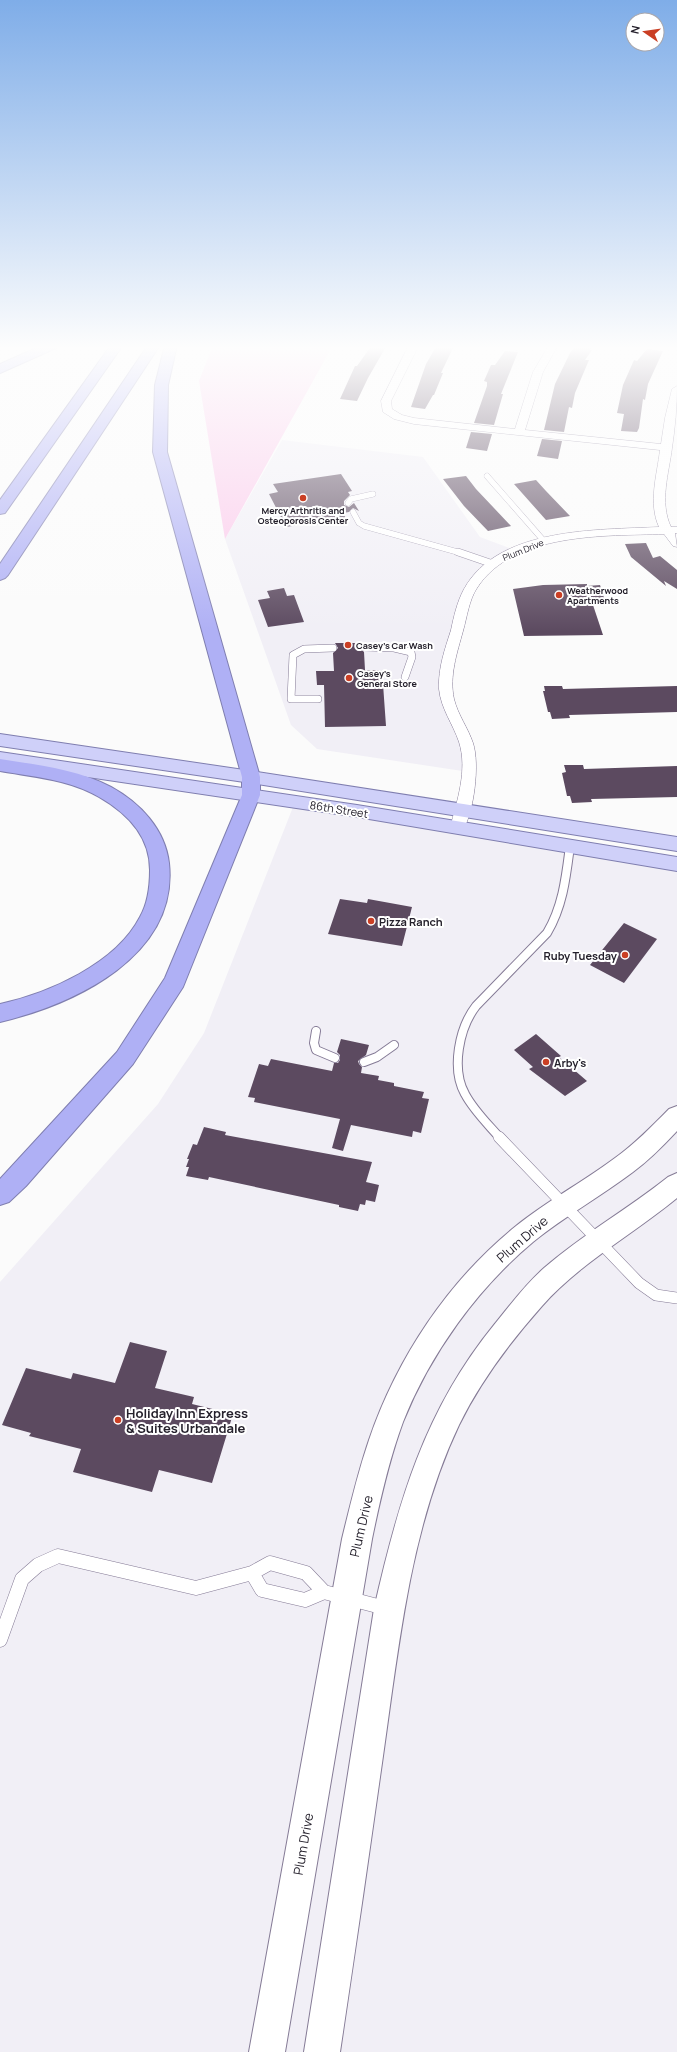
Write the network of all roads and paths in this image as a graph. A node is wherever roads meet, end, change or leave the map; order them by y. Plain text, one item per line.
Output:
1 (49, 441) edge
2 (90, 441) edge
3 (160, 441) edge
4 (599, 441) edge
5 (667, 441) edge
6 (666, 448) junction
7 (487, 476) dead end
8 (373, 494) dead end
9 (348, 503) dead end
10 (0, 510) edge
11 (353, 512) dead end
12 (672, 531) edge
13 (544, 541) junction
14 (677, 544) edge
15 (493, 564) junction
16 (0, 575) edge
17 (364, 647) dead end
18 (333, 648) dead end
19 (412, 657) junction
20 (404, 663) dead end
21 (405, 676) dead end
22 (318, 699) dead end
23 (0, 740) edge
24 (0, 758) edge
25 (0, 764) edge
26 (251, 786) junction
27 (460, 819) junction
28 (677, 844) edge
29 (570, 846) junction
30 (677, 864) edge
31 (0, 1013) edge
32 (316, 1031) dead end
33 (394, 1046) dead end
34 (335, 1058) dead end
35 (364, 1062) dead end
36 (677, 1116) edge
37 (677, 1184) edge
38 (0, 1194) edge
39 (564, 1205) junction
40 (598, 1241) junction
41 (677, 1298) edge
42 (252, 1573) junction
43 (335, 1595) junction
44 (389, 1609) junction
45 (0, 1640) edge
46 (267, 2052) edge
47 (322, 2052) edge

1 - 10 highway
2 - 16 highway
3 - 26 highway
4 - 6 street
5 - 6 street
6 - 12 street
7 - 13 lane
8 - 9 lane
11 - 15 lane
12 - 13 street, Plum Drive
12 - 14 street
13 - 15 street, Plum Drive
15 - 27 street, Plum Drive
17 - 19 lane
18 - 22 lane
19 - 20 lane
19 - 21 lane
23 - 26 main road, 86th Street
24 - 26 main road, 86th Street
25 - 31 highway
26 - 27 main road, 86th Street
26 - 38 highway
27 - 28 main road, 86th Street
27 - 29 main road, 86th Street
29 - 30 main road, 86th Street
29 - 39 lane
32 - 34 lane
33 - 35 lane
36 - 39 street, Plum Drive
37 - 40 street
39 - 40 lane
39 - 43 street, Plum Drive
40 - 41 lane
40 - 44 street
42 - 43 lane
42 - 43 lane
42 - 45 lane
43 - 44 lane
43 - 46 street, Plum Drive
44 - 47 street

